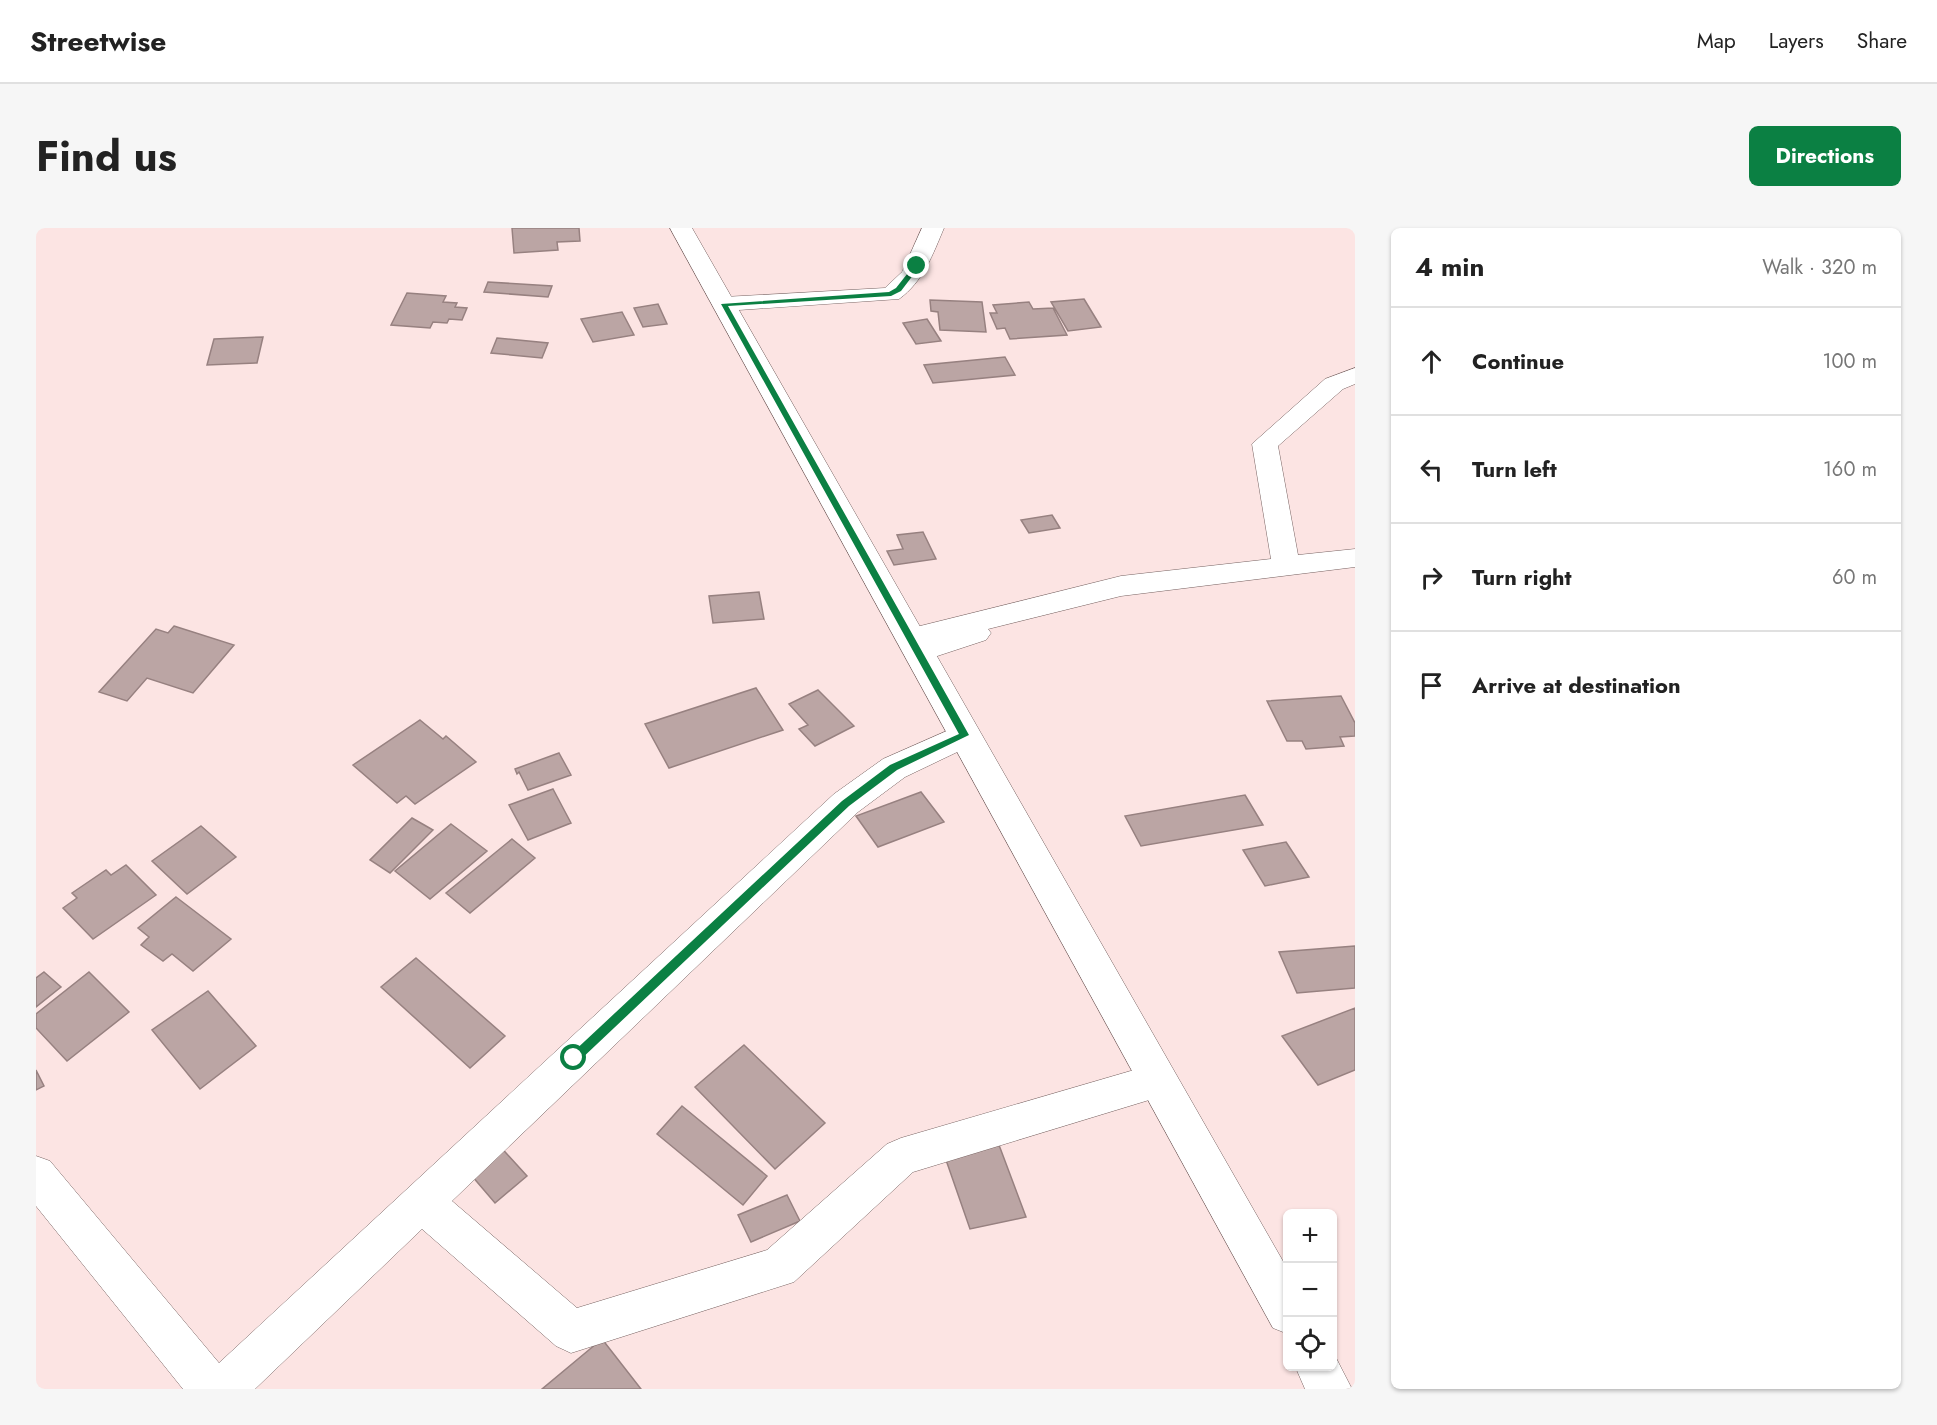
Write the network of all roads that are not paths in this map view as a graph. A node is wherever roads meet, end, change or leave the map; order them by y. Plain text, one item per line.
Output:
1 (681, 228) edge
2 (933, 228) edge
3 (724, 304) junction
4 (1355, 375) edge
5 (1355, 558) edge
6 (1286, 566) junction
7 (976, 633) dead end
8 (910, 638) junction
9 (964, 735) junction
10 (1158, 1082) junction
11 (36, 1175) edge
12 (422, 1202) junction
13 (1283, 1306) edge
14 (1320, 1371) edge
15 (212, 1389) edge
16 (223, 1389) edge
17 (1330, 1389) edge

1 - 3 street
2 - 3 street
3 - 8 street
4 - 6 street
5 - 6 street
6 - 8 street
7 - 8 street
8 - 9 street
9 - 10 street
9 - 12 street
10 - 12 street
10 - 13 street
11 - 15 street
12 - 16 street
14 - 17 street

